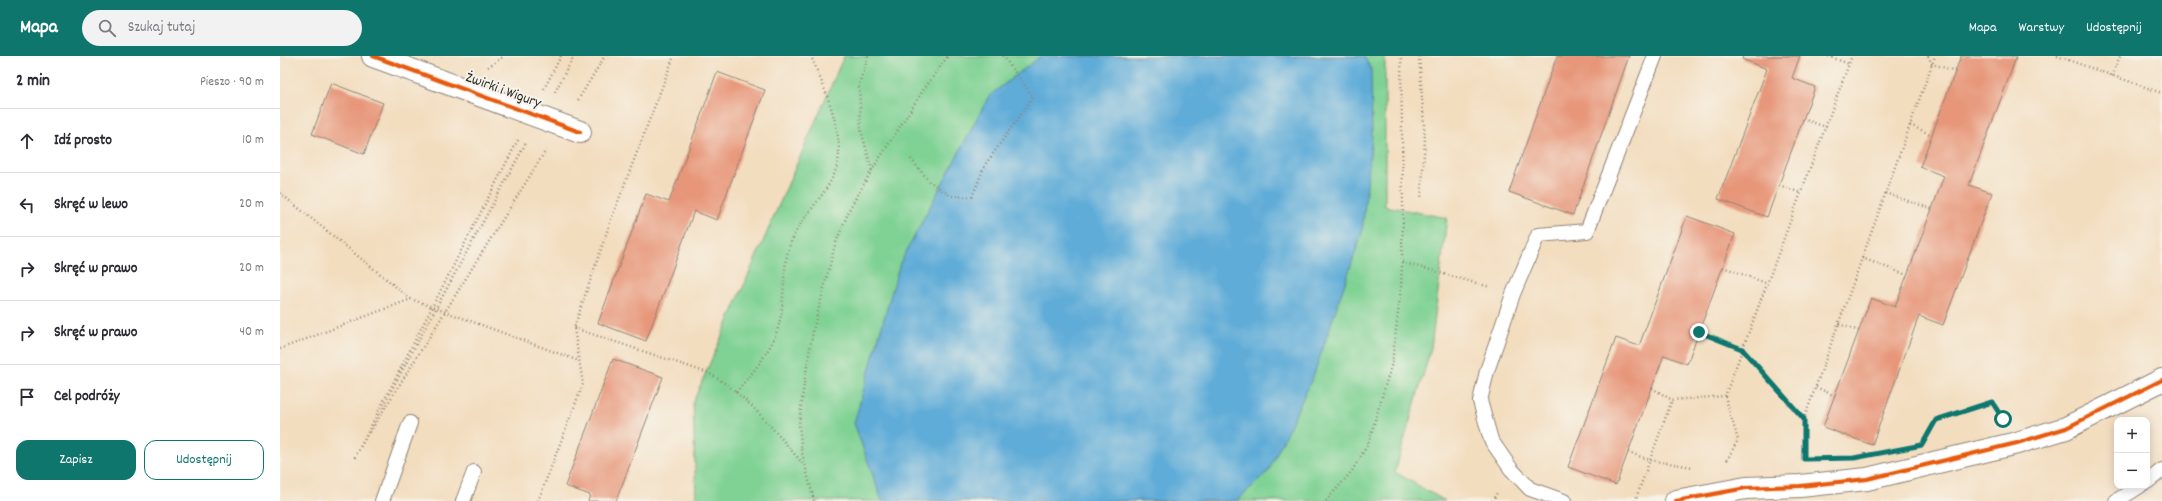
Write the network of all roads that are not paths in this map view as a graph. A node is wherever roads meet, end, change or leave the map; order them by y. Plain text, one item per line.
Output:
1 (373, 56) edge
2 (1654, 56) edge
3 (580, 132) dead end
4 (2162, 380) edge
5 (410, 423) dead end
6 (2162, 470) edge
7 (474, 472) dead end
8 (2150, 480) edge
9 (2135, 489) edge
10 (382, 501) edge
11 (463, 501) edge
12 (1564, 501) edge
13 (1675, 501) edge
14 (2116, 501) edge

1 - 3 street, Żwirki i Wigury
2 - 12 lane
4 - 13 street
5 - 10 lane
6 - 8 lane
7 - 11 lane
9 - 14 lane

